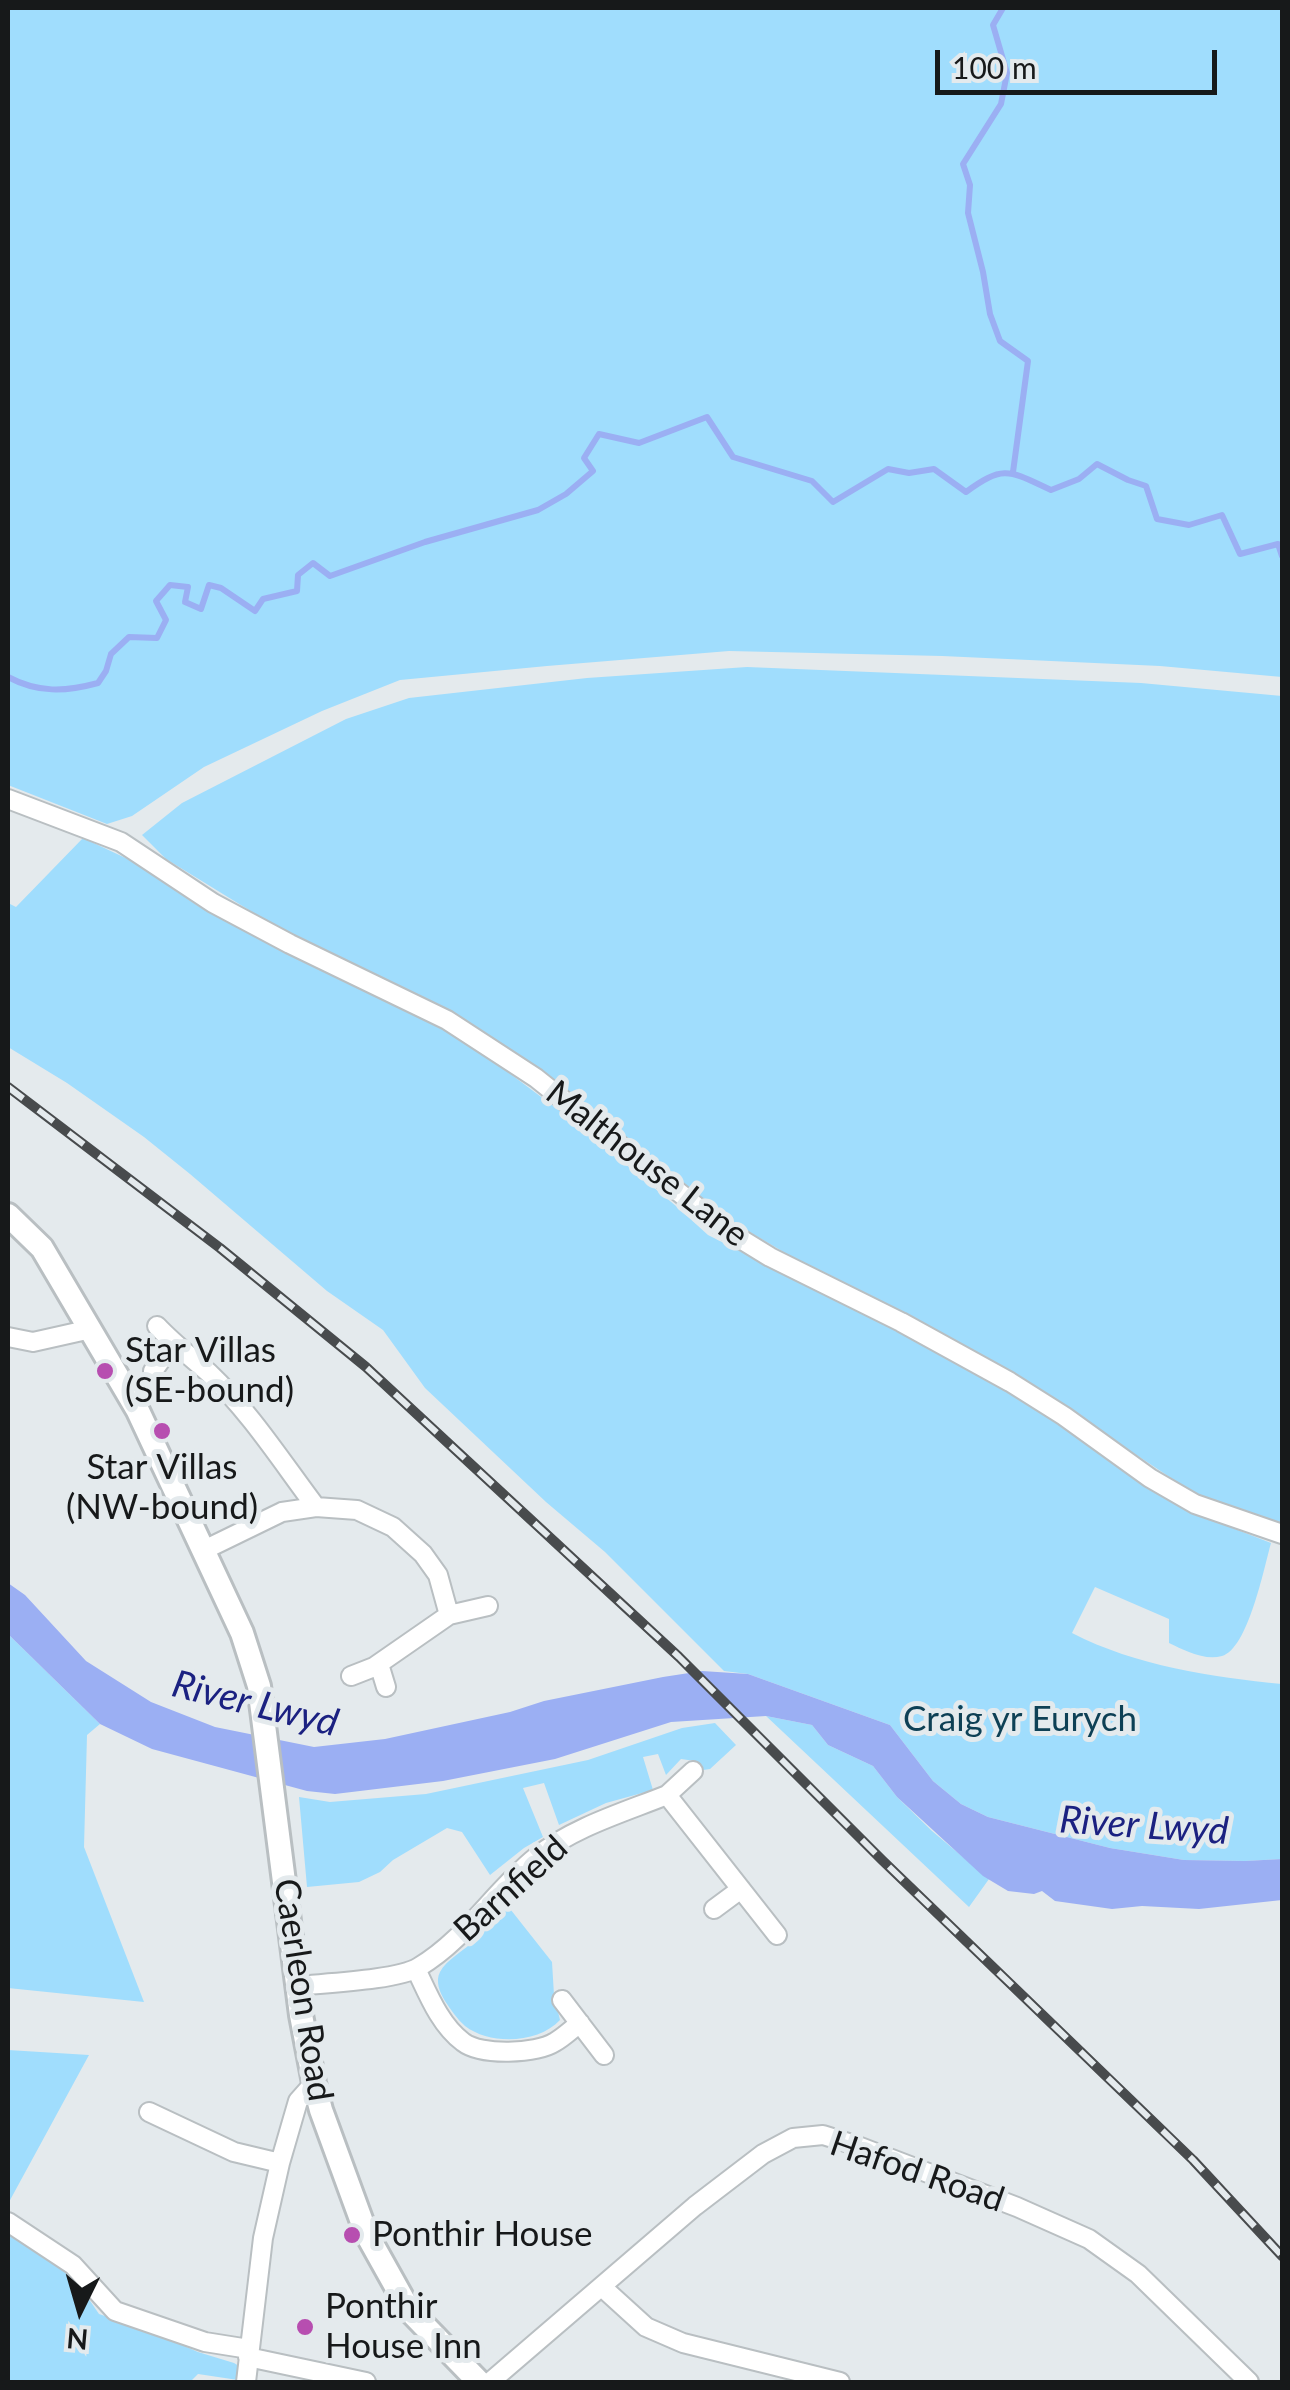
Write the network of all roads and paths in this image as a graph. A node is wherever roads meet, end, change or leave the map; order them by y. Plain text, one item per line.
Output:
1 (8, 799) edge
2 (8, 1215) edge
3 (156, 1326) dead end
4 (91, 1329) junction
5 (8, 1337) edge
6 (173, 1343) junction
7 (153, 1371) dead end
8 (316, 1506) junction
9 (1282, 1534) edge
10 (204, 1550) junction
11 (488, 1606) dead end
12 (449, 1615) junction
13 (379, 1664) junction
14 (352, 1676) dead end
15 (386, 1687) dead end
16 (692, 1771) dead end
17 (666, 1795) junction
18 (741, 1889) junction
19 (714, 1909) dead end
20 (777, 1935) dead end
21 (416, 1969) junction
22 (298, 1986) junction
23 (562, 2000) dead end
24 (580, 2023) junction
25 (604, 2054) dead end
26 (314, 2082) junction
27 (149, 2112) dead end
28 (280, 2164) junction
29 (8, 2222) edge
30 (602, 2287) junction
31 (248, 2353) junction
32 (246, 2382) edge
33 (366, 2382) edge
34 (480, 2382) edge
35 (840, 2382) edge
36 (1248, 2382) edge

1 - 9 street, Malthouse Lane
2 - 4 main road, Caerleon Road
3 - 6 street
4 - 5 street
4 - 10 main road, Caerleon Road
6 - 7 street
6 - 8 street
8 - 10 street
8 - 12 street
10 - 22 main road, Caerleon Road
11 - 12 street
12 - 13 street
13 - 14 street
13 - 15 street
16 - 17 street, Barnfield
17 - 18 street
17 - 21 street, Barnfield
18 - 19 street
18 - 20 street
21 - 22 street, Barnfield
21 - 24 street
22 - 26 main road, Caerleon Road
23 - 24 street
24 - 25 street
26 - 28 street
26 - 34 main road, Caerleon Road
27 - 28 street
28 - 31 street
29 - 31 street
30 - 34 street, Hafod Road
30 - 35 street
30 - 36 street, Hafod Road
31 - 32 street
31 - 33 street

